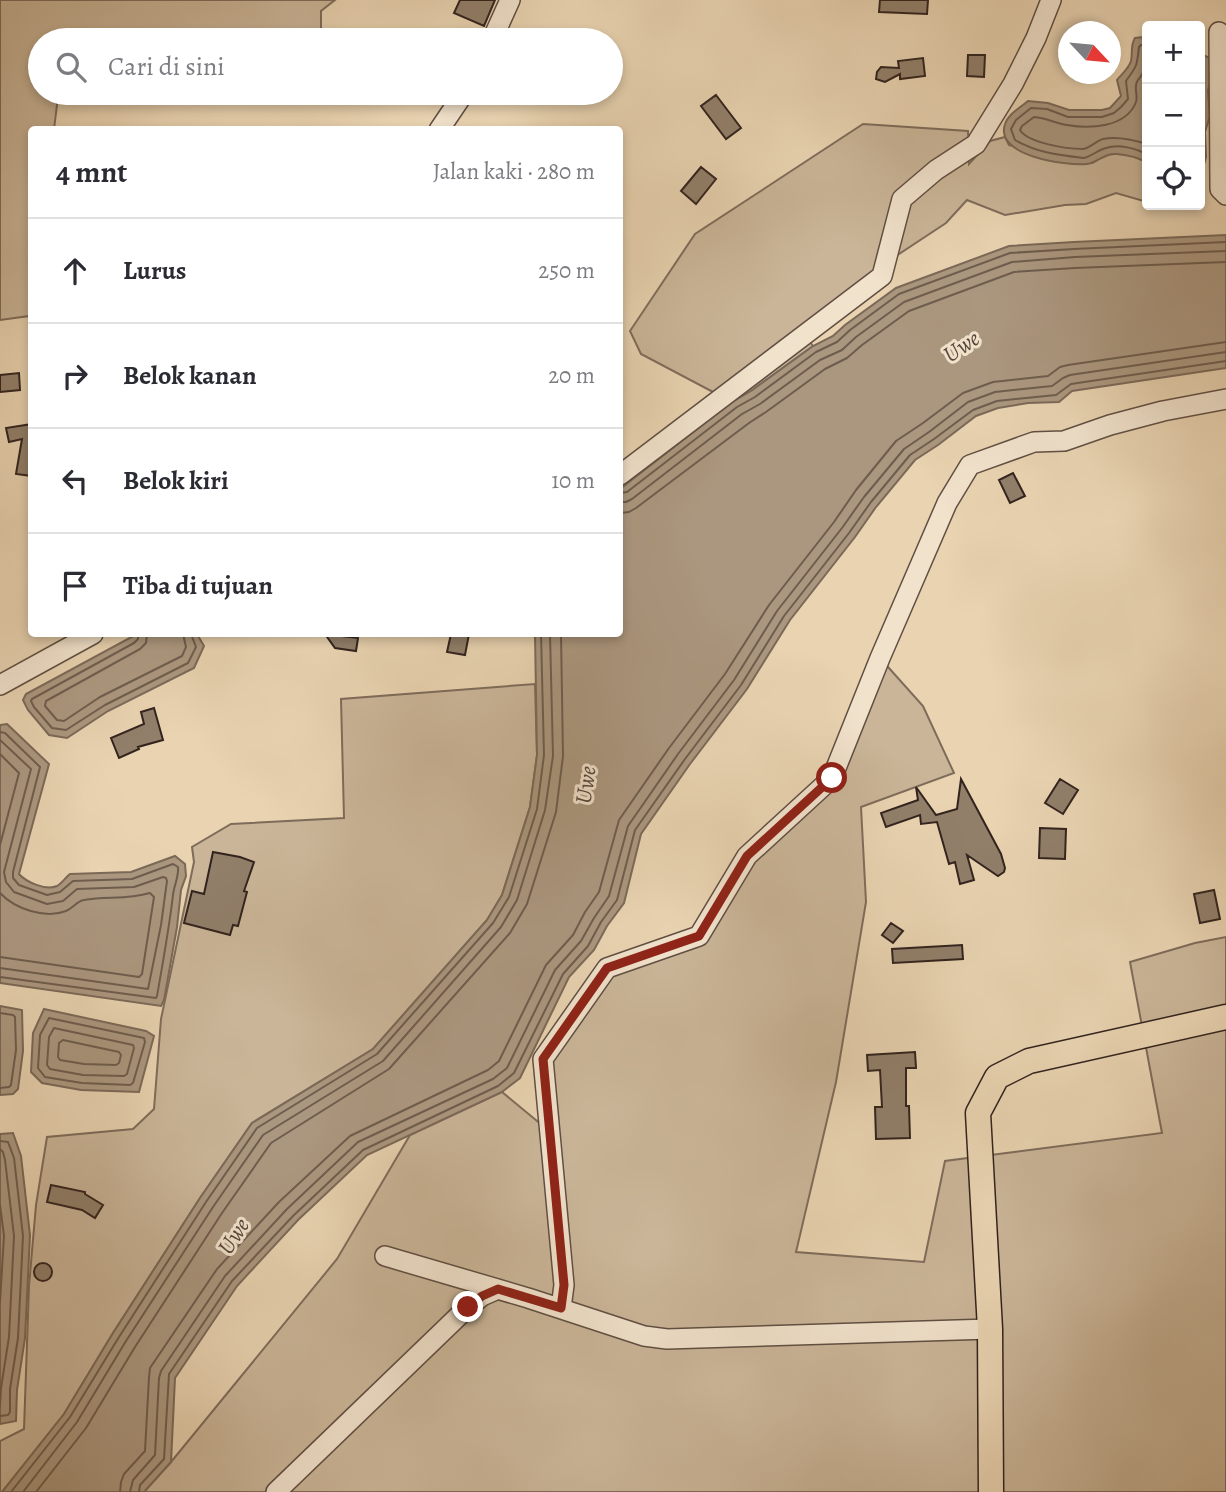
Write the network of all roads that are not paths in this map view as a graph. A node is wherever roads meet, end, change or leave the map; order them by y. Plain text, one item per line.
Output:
1 (510, 0) edge
2 (1051, 0) edge
3 (497, 28) edge
4 (1219, 32) dead end
5 (456, 105) edge
6 (442, 126) edge
7 (1226, 195) edge
8 (1226, 399) edge
9 (623, 473) edge
10 (88, 637) edge
11 (0, 685) edge
12 (1226, 1017) edge
13 (385, 1256) dead end
14 (498, 1289) junction
15 (561, 1308) junction
16 (990, 1329) junction
17 (276, 1492) edge
18 (991, 1492) edge

1 - 3 street
2 - 9 street
4 - 7 street
5 - 6 street
8 - 15 street
10 - 11 street
12 - 16 main road
13 - 14 street
14 - 15 street
14 - 17 street
15 - 16 street
16 - 18 main road

